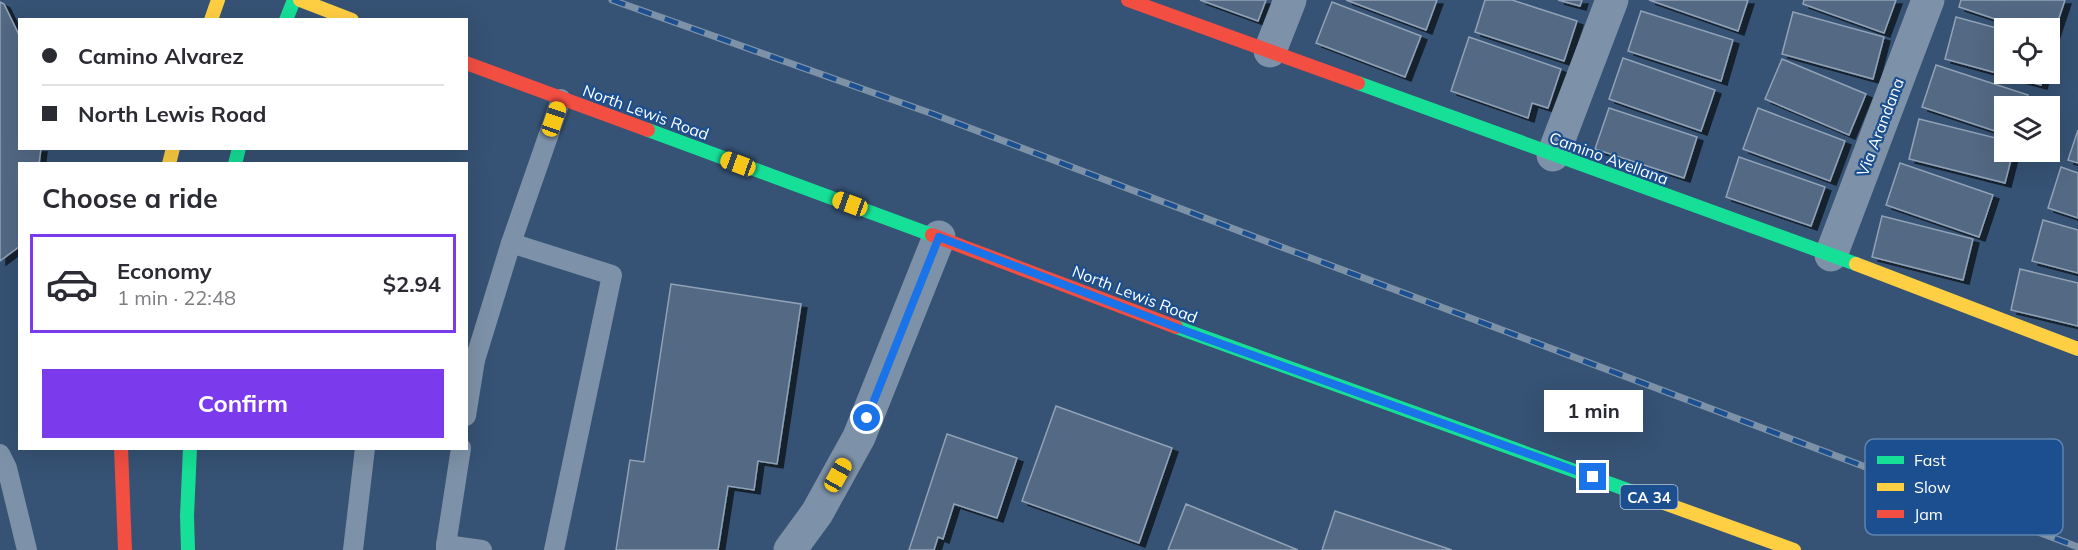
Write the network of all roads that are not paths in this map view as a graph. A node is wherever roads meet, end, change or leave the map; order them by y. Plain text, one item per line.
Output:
1 (218, 0) edge
2 (294, 0) edge
3 (300, 0) edge
4 (1128, 0) edge
5 (1290, 0) edge
6 (1612, 0) edge
7 (1928, 0) edge
8 (212, 18) edge
9 (287, 18) edge
10 (347, 18) edge
11 (1270, 51) junction
12 (468, 64) edge
13 (561, 99) junction
14 (1553, 155) junction
15 (939, 237) junction
16 (511, 243) junction
17 (1831, 255) junction
18 (2078, 349) edge
19 (471, 359) edge
20 (468, 393) edge
21 (121, 450) edge
22 (190, 450) edge
23 (365, 450) edge
24 (461, 450) edge
25 (0, 454) edge
26 (446, 548) edge
27 (27, 550) edge
28 (125, 550) edge
29 (188, 550) edge
30 (353, 550) edge
31 (482, 550) edge
32 (554, 550) edge
33 (790, 550) edge
34 (1794, 550) edge

1 - 8 main road
2 - 9 main road
3 - 10 main road
4 - 11 main road, Camino Avellana
5 - 11 street
6 - 14 street
7 - 17 street, Via Arandana
11 - 14 main road, Camino Avellana
12 - 13 main road, North Lewis Road / CA 34
13 - 15 main road, North Lewis Road / CA 34
13 - 16 lane
14 - 17 main road, Camino Avellana
15 - 33 street
15 - 34 main road, North Lewis Road / CA 34
16 - 19 lane
16 - 32 lane
17 - 18 main road, Camino Avellana
19 - 20 lane
21 - 28 main road
22 - 29 main road
23 - 30 lane
24 - 26 lane
25 - 27 lane
26 - 31 lane

